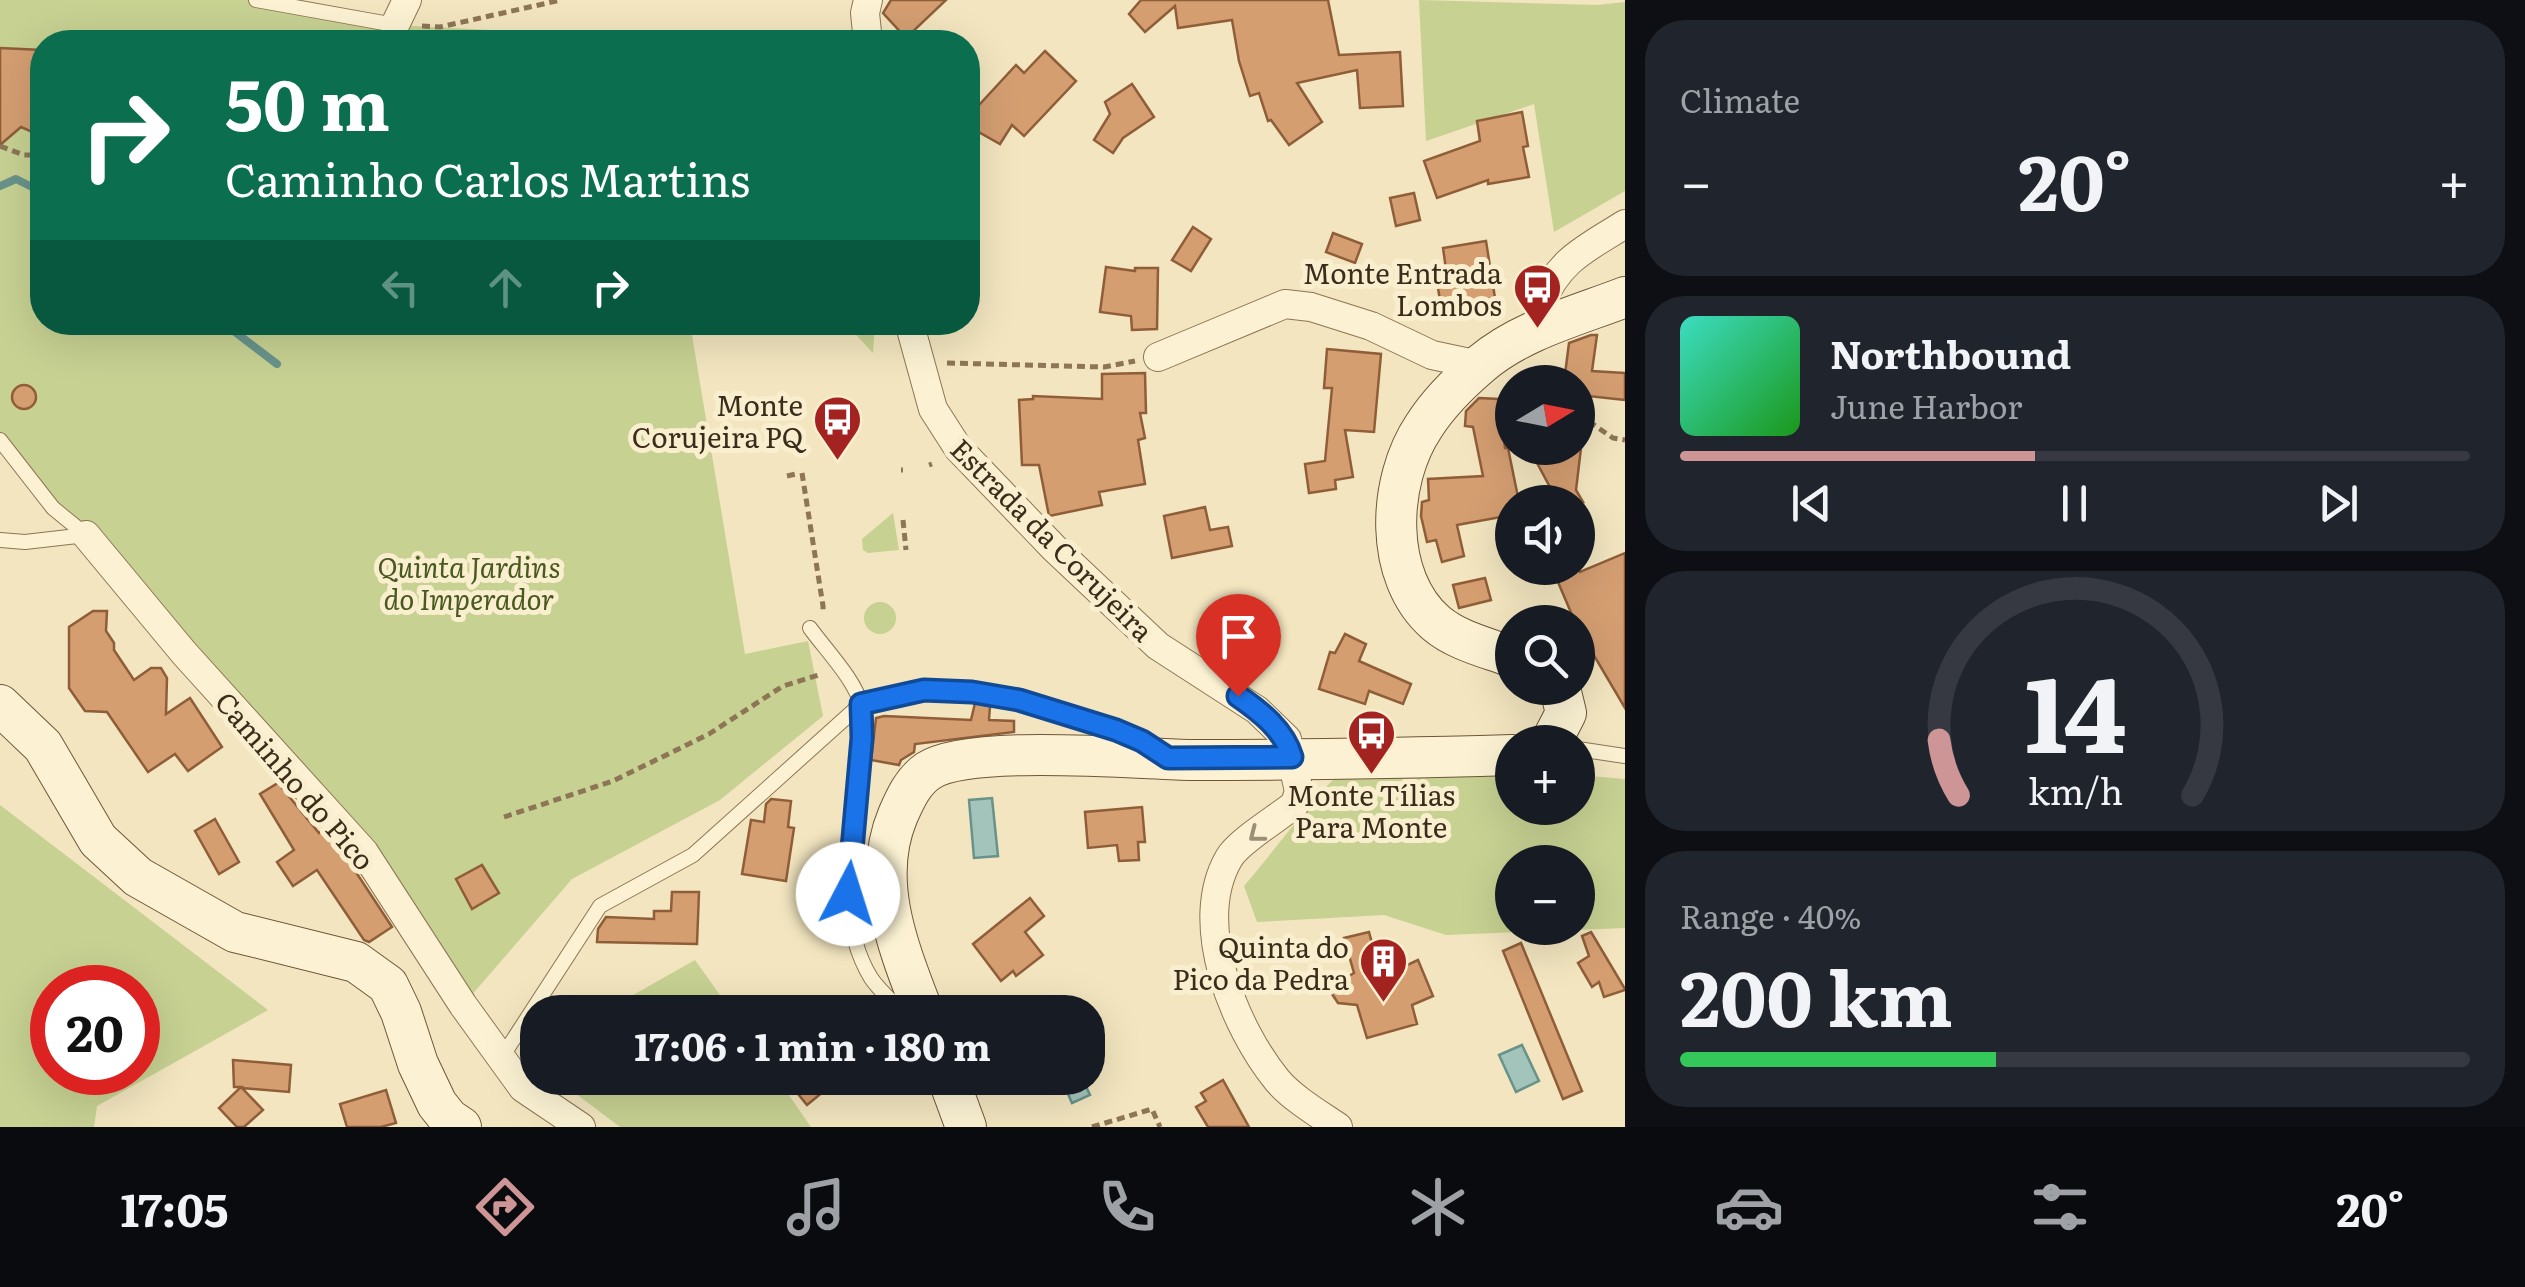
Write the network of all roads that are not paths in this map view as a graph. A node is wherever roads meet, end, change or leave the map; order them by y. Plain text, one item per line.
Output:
1 (256, 0) edge
2 (868, 0) edge
3 (401, 13) edge
4 (867, 30) edge
5 (1625, 224) edge
6 (1625, 297) edge
7 (1549, 326) junction
8 (913, 335) edge
9 (1158, 357) road end
10 (1479, 365) junction
11 (0, 440) edge
12 (86, 535) junction
13 (0, 540) edge
14 (810, 628) dead end
15 (1495, 650) edge
16 (861, 704) junction
17 (0, 705) edge
18 (1595, 752) edge
19 (1495, 754) edge
20 (1625, 756) edge
21 (1292, 757) junction
22 (1168, 758) junction
23 (886, 995) edge
24 (917, 995) edge
25 (502, 1057) junction
26 (954, 1095) edge
27 (461, 1127) edge
28 (580, 1127) edge
29 (966, 1127) edge
30 (1338, 1127) edge

1 - 3 lane
2 - 4 street
5 - 7 street
6 - 7 main road
7 - 10 main road
8 - 21 street, Estrada da Corujeira
9 - 10 street
10 - 15 main road
11 - 12 lane, Caminho do Pico
12 - 13 lane
12 - 25 street, Caminho do Pico
14 - 16 lane
16 - 22 lane
16 - 23 lane
16 - 25 lane
17 - 27 main road
18 - 20 lane
19 - 21 main road
21 - 22 main road
21 -> 30 street
22 - 24 main road
25 - 28 street, Caminho do Pico
26 - 29 main road

